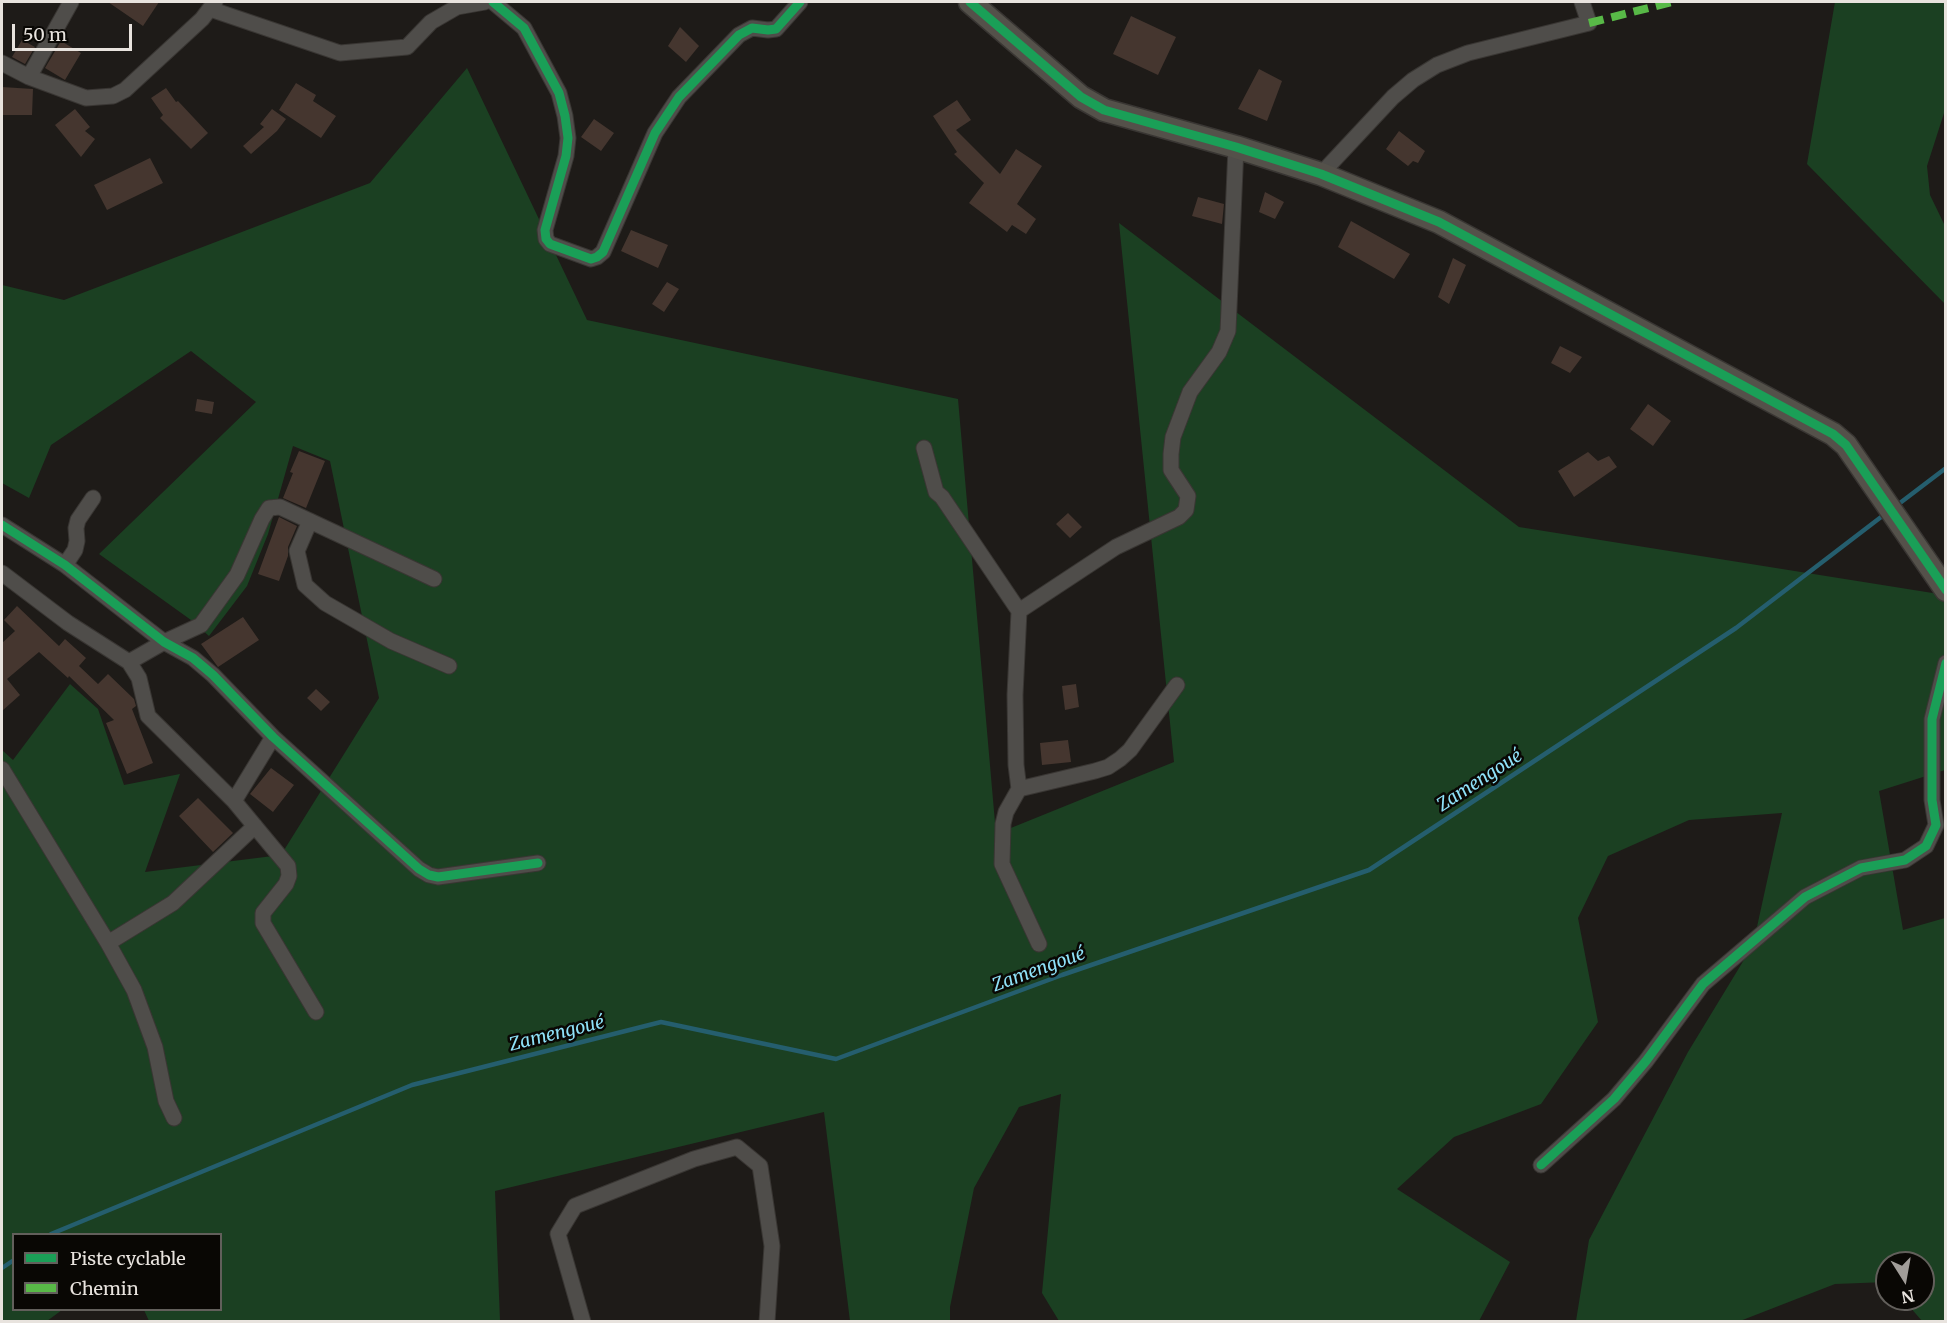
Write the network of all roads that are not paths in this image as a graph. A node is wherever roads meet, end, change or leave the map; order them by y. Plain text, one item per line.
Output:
1 (71, 2) edge
2 (485, 2) edge
3 (493, 2) edge
4 (800, 2) edge
5 (970, 2) edge
6 (1582, 2) edge
7 (212, 5) edge
8 (2, 63) edge
9 (28, 77) junction
10 (1236, 147) junction
11 (1321, 174) junction
12 (924, 448) dead end
13 (93, 498) dead end
14 (310, 520) junction
15 (2, 525) edge
16 (65, 565) junction
17 (2, 573) edge
18 (434, 579) dead end
19 (1946, 590) edge
20 (1019, 611) junction
21 (164, 642) junction
22 (129, 662) junction
23 (1946, 663) edge
24 (449, 666) dead end
25 (1177, 685) dead end
26 (273, 737) junction
27 (2, 769) edge
28 (1019, 789) junction
29 (234, 801) junction
30 (255, 826) junction
31 (538, 863) dead end
32 (108, 943) junction
33 (1039, 944) dead end
34 (316, 1012) dead end
35 (174, 1118) dead end
36 (1541, 1165) dead end
37 (583, 1322) edge
38 (767, 1322) edge

1 - 9 street
2 - 7 street
3 - 4 street
5 - 10 street
6 - 11 street
7 - 9 street
8 - 9 street
10 - 11 street
10 - 20 street
11 - 19 street
12 - 20 street
13 - 16 street
14 - 18 street
14 - 21 street
14 - 24 street
15 - 16 street
16 - 21 street
17 - 22 street
20 - 28 street
21 - 22 street
21 - 26 street
22 - 29 street
23 - 36 street
25 - 28 street
26 - 29 street
26 - 31 street
27 - 32 street
28 - 33 street
29 - 30 street
30 - 32 street
30 - 34 street
32 - 35 street
37 - 38 street

